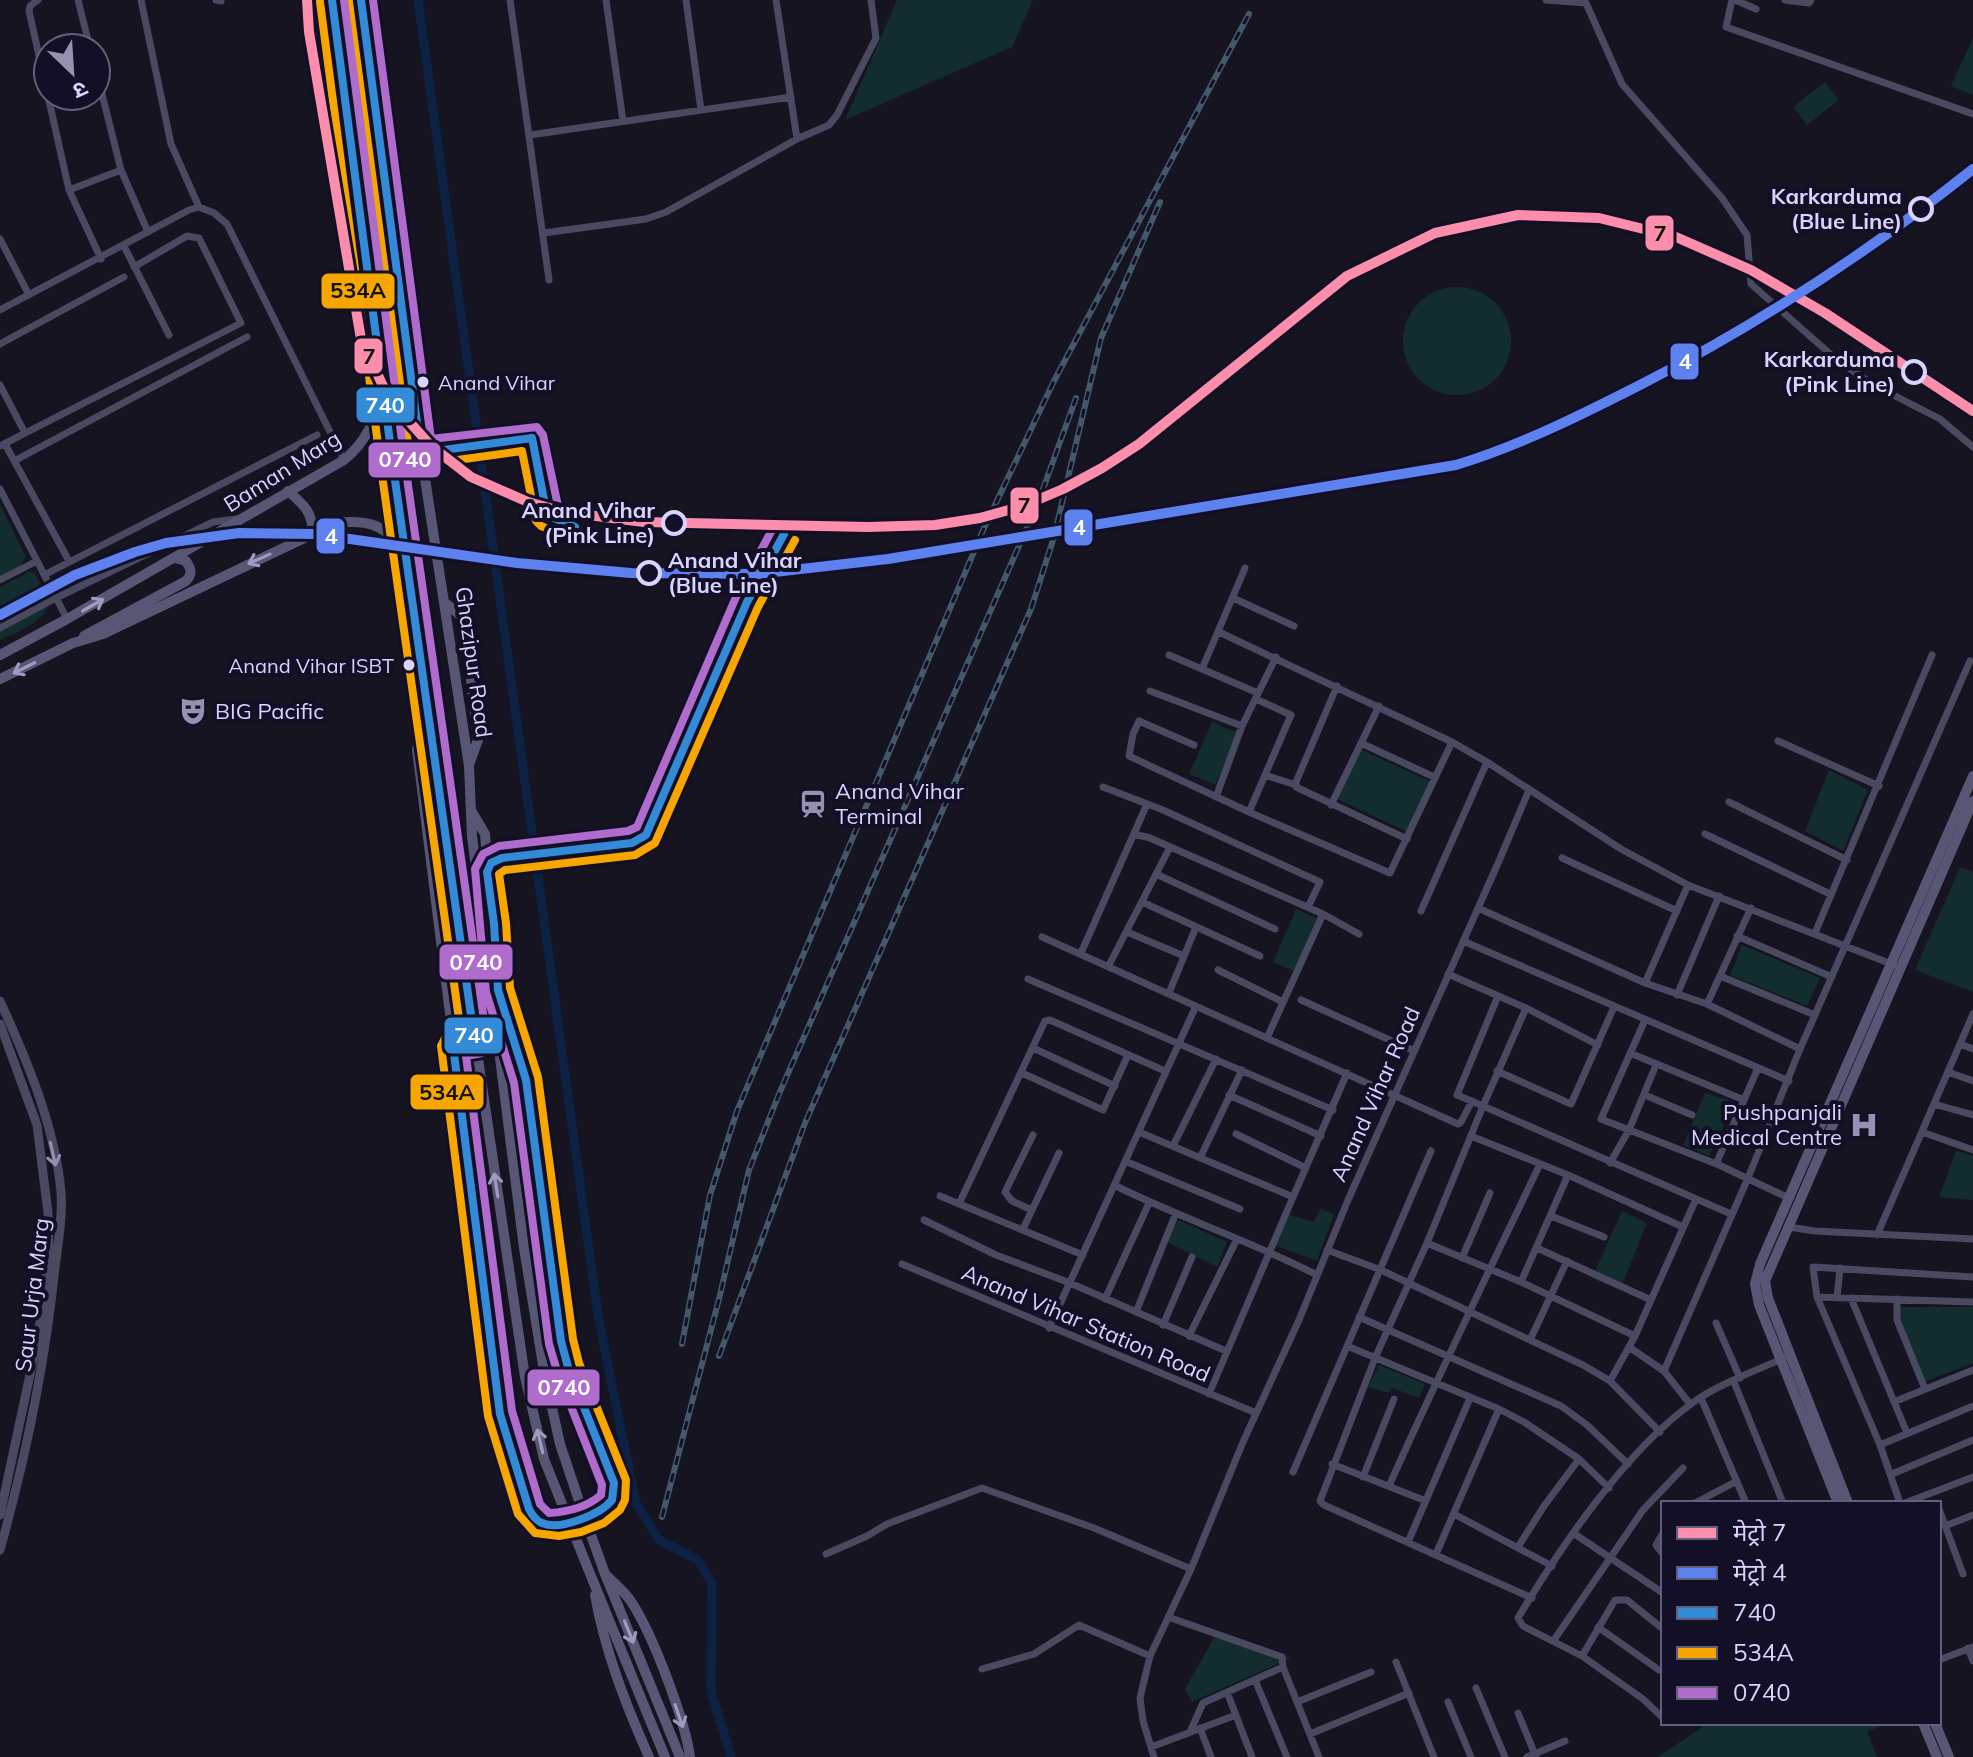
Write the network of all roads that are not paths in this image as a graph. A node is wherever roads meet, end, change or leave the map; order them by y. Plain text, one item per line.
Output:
1 (38, 0) edge
2 (78, 0) edge
3 (141, 0) edge
4 (316, 0) edge
5 (332, 0) edge
6 (361, 0) edge
7 (510, 0) edge
8 (606, 0) edge
9 (686, 0) edge
10 (776, 0) edge
11 (871, 0) edge
12 (1546, 0) edge
13 (1733, 0) edge
14 (1785, 0) edge
15 (1811, 0) edge
16 (1575, 1) edge
17 (1756, 9) dead end
18 (86, 32) edge
19 (791, 97) junction
20 (701, 110) junction
21 (106, 112) edge
22 (1973, 114) edge
23 (623, 121) junction
24 (530, 135) junction
25 (797, 139) junction
26 (121, 170) junction
27 (69, 190) junction
28 (199, 207) junction
29 (148, 232) junction
30 (544, 233) junction
31 (0, 239) edge
32 (124, 246) junction
33 (101, 259) junction
34 (134, 267) junction
35 (124, 277) dead end
36 (549, 280) dead end
37 (29, 295) junction
38 (0, 310) edge
39 (222, 332) junction
40 (169, 335) dead end
41 (247, 337) dead end
42 (0, 344) edge
43 (230, 347) junction
44 (0, 385) edge
45 (383, 386) junction
46 (378, 409) junction
47 (25, 433) junction
48 (317, 435) dead end
49 (2, 445) edge
50 (1973, 447) edge
51 (344, 460) junction
52 (14, 461) junction
53 (0, 489) edge
54 (288, 491) junction
55 (246, 517) junction
56 (312, 533) junction
57 (390, 534) junction
58 (405, 547) junction
59 (175, 558) junction
60 (37, 561) junction
61 (69, 561) junction
62 (1245, 568) dead end
63 (44, 575) junction
64 (0, 580) edge
65 (56, 598) junction
66 (1233, 598) junction
67 (445, 603) junction
68 (67, 619) junction
69 (1294, 626) dead end
70 (0, 628) edge
71 (1219, 632) junction
72 (73, 643) junction
73 (0, 655) edge
74 (1169, 655) dead end
75 (1932, 655) dead end
76 (1276, 657) junction
77 (1970, 661) dead end
78 (1202, 669) junction
79 (0, 679) edge
80 (1337, 686) junction
81 (1150, 691) dead end
82 (1257, 696) junction
83 (1379, 706) junction
84 (429, 716) junction
85 (1242, 726) junction
86 (1778, 741) dead end
87 (1452, 742) junction
88 (1361, 743) junction
89 (1194, 745) dead end
90 (417, 749) junction
91 (1487, 762) junction
92 (469, 766) junction
93 (1265, 775) junction
94 (1973, 776) edge
95 (1434, 777) junction
96 (1296, 785) junction
97 (1879, 786) junction
98 (1103, 787) dead end
99 (1529, 790) junction
100 (1216, 797) junction
101 (1973, 801) edge
102 (1729, 802) dead end
103 (1147, 804) junction
104 (1331, 805) junction
105 (472, 812) junction
106 (1249, 812) junction
107 (1134, 834) junction
108 (1705, 834) dead end
109 (1407, 839) junction
110 (1170, 847) junction
111 (1562, 858) dead end
112 (1847, 860) junction
113 (1156, 874) junction
114 (1688, 885) junction
115 (1830, 894) junction
116 (1719, 896) junction
117 (1142, 902) junction
118 (1308, 907) junction
119 (1478, 908) junction
120 (1751, 908) junction
121 (1421, 911) dead end
122 (1677, 911) junction
123 (1323, 914) junction
124 (1196, 927) junction
125 (1275, 929) dead end
126 (1127, 932) junction
127 (1815, 933) junction
128 (1359, 934) dead end
129 (1737, 936) junction
130 (1042, 937) dead end
131 (1463, 941) junction
132 (1847, 945) junction
133 (1081, 953) junction
134 (1184, 956) junction
135 (1260, 956) dead end
136 (1109, 965) junction
137 (1896, 966) junction
138 (1218, 970) dead end
139 (1448, 974) junction
140 (1720, 976) junction
141 (1832, 977) junction
142 (1028, 979) dead end
143 (1645, 983) junction
144 (1169, 993) junction
145 (1677, 995) junction
146 (1498, 996) junction
147 (1301, 1000) dead end
148 (0, 1001) edge
149 (1283, 1002) junction
150 (1707, 1004) junction
151 (1196, 1006) junction
152 (1614, 1007) junction
153 (1526, 1008) junction
154 (1973, 1014) edge
155 (1815, 1015) junction
156 (1645, 1020) junction
157 (0, 1024) edge
158 (1267, 1038) junction
159 (1179, 1042) junction
160 (475, 1043) junction
161 (1960, 1044) junction
162 (1598, 1045) junction
163 (453, 1046) junction
164 (1033, 1048) junction
165 (517, 1049) junction
166 (1800, 1049) junction
167 (1973, 1049) edge
168 (1414, 1051) junction
169 (1630, 1053) junction
170 (1128, 1055) junction
171 (1216, 1059) junction
172 (1656, 1065) junction
173 (1758, 1068) junction
174 (1242, 1070) junction
175 (1165, 1071) junction
176 (1497, 1071) junction
177 (1948, 1072) junction
178 (1022, 1073) junction
179 (1347, 1073) junction
180 (1789, 1081) junction
181 (1973, 1081) edge
182 (1115, 1086) junction
183 (1394, 1094) junction
184 (1229, 1095) junction
185 (1645, 1095) junction
186 (1744, 1100) junction
187 (1472, 1101) junction
188 (1934, 1104) junction
189 (1483, 1106) junction
190 (1333, 1110) junction
191 (1972, 1112) edge
192 (1692, 1115) dead end
193 (509, 1122) junction
194 (1629, 1130) junction
195 (1139, 1132) junction
196 (1922, 1132) junction
197 (1236, 1134) dead end
198 (1033, 1135) dead end
199 (1321, 1136) junction
200 (1471, 1136) junction
201 (1173, 1146) junction
202 (1973, 1150) edge
203 (1431, 1151) dead end
204 (1059, 1153) dead end
205 (1200, 1158) junction
206 (1125, 1161) junction
207 (1610, 1163) junction
208 (1540, 1164) junction
209 (1716, 1164) junction
210 (1306, 1168) junction
211 (1568, 1175) junction
212 (1748, 1178) junction
213 (1114, 1185) junction
214 (1490, 1193) dead end
215 (940, 1196) dead end
216 (1293, 1197) junction
217 (1789, 1198) junction
218 (1696, 1199) junction
219 (1149, 1203) junction
220 (959, 1204) junction
221 (1240, 1209) dead end
222 (1032, 1210) junction
223 (1176, 1213) junction
224 (1731, 1214) junction
225 (1551, 1216) junction
226 (924, 1220) dead end
227 (1787, 1226) junction
228 (1683, 1227) junction
229 (1023, 1229) junction
230 (1877, 1235) junction
231 (1604, 1237) dead end
232 (1237, 1239) junction
233 (1973, 1239) edge
234 (1427, 1243) junction
235 (1537, 1248) junction
236 (1327, 1250) junction
237 (1268, 1252) junction
238 (1083, 1255) junction
239 (1192, 1257) dead end
240 (1462, 1258) junction
241 (1567, 1261) junction
242 (902, 1264) dead end
243 (1840, 1268) junction
244 (1381, 1270) junction
245 (1490, 1270) junction
246 (1317, 1275) junction
247 (1973, 1277) edge
248 (1521, 1282) junction
249 (1070, 1283) junction
250 (1408, 1284) junction
251 (1551, 1296) junction
252 (1817, 1297) junction
253 (1837, 1298) junction
254 (1851, 1298) junction
255 (1105, 1299) junction
256 (1897, 1299) junction
257 (1651, 1300) junction
258 (1973, 1302) edge
259 (1136, 1312) junction
260 (1471, 1314) junction
261 (1359, 1317) junction
262 (1716, 1323) dead end
263 (1163, 1325) junction
264 (1049, 1328) junction
265 (1388, 1329) junction
266 (1189, 1336) junction
267 (1635, 1336) junction
268 (1530, 1340) junction
269 (1347, 1346) junction
270 (1629, 1347) junction
271 (1226, 1351) junction
272 (1449, 1355) junction
273 (1375, 1358) junction
274 (1785, 1358) junction
275 (1973, 1370) edge
276 (1664, 1371) junction
277 (1737, 1380) junction
278 (1610, 1381) junction
279 (1435, 1382) junction
280 (1925, 1389) junction
281 (1209, 1394) junction
282 (26, 1396) junction
283 (37, 1397) junction
284 (1470, 1398) junction
285 (1701, 1398) junction
286 (1394, 1399) dead end
287 (1896, 1401) junction
288 (1690, 1404) junction
289 (1973, 1406) edge
290 (1499, 1409) junction
291 (1256, 1413) junction
292 (1660, 1432) junction
293 (1907, 1433) junction
294 (1973, 1440) edge
295 (1880, 1445) junction
296 (1579, 1459) junction
297 (1332, 1464) junction
298 (1628, 1464) junction
299 (1683, 1468) dead end
300 (1293, 1472) dead end
301 (1892, 1474) junction
302 (1363, 1477) junction
303 (1973, 1477) edge
304 (1737, 1481) junction
305 (1389, 1486) junction
306 (1609, 1488) junction
307 (1933, 1493) junction
308 (1426, 1501) junction
309 (1699, 1501) edge
310 (1745, 1501) edge
311 (1782, 1501) edge
312 (1837, 1501) edge
313 (1847, 1501) edge
314 (1901, 1501) edge
315 (1908, 1501) edge
316 (1936, 1501) edge
317 (1454, 1514) junction
318 (0, 1515) edge
319 (1941, 1515) edge
320 (1973, 1515) edge
321 (1945, 1526) junction
322 (1573, 1533) junction
323 (1408, 1542) junction
324 (1518, 1547) junction
325 (0, 1550) edge
326 (826, 1554) dead end
327 (1436, 1554) junction
328 (1610, 1556) junction
329 (1552, 1566) junction
330 (1191, 1569) junction
331 (605, 1574) junction
332 (1963, 1574) dead end
333 (593, 1581) junction
334 (1661, 1592) edge
335 (1532, 1598) junction
336 (1168, 1617) junction
337 (1598, 1627) junction
338 (1661, 1627) edge
339 (1554, 1640) junction
340 (1971, 1648) edge
341 (1150, 1656) junction
342 (1582, 1656) junction
343 (1941, 1659) edge
344 (1973, 1661) edge
345 (1396, 1662) dead end
346 (1283, 1667) junction
347 (982, 1669) dead end
348 (1659, 1670) dead end
349 (1371, 1672) dead end
350 (1255, 1680) junction
351 (1476, 1688) dead end
352 (1227, 1692) junction
353 (1409, 1693) junction
354 (1297, 1702) junction
355 (1448, 1702) dead end
356 (1518, 1713) dead end
357 (1236, 1715) junction
358 (1661, 1716) edge
359 (1924, 1725) edge
360 (1936, 1725) edge
361 (1200, 1728) junction
362 (1190, 1732) junction
363 (1310, 1734) junction
364 (1565, 1741) dead end
365 (1151, 1747) junction
366 (1533, 1756) edge
367 (649, 1757) edge
368 (665, 1757) edge
369 (680, 1757) edge
370 (690, 1757) edge
371 (1154, 1757) edge
372 (1211, 1757) edge
373 (1252, 1757) edge
374 (1287, 1757) edge
375 (1319, 1757) edge
376 (1434, 1757) edge
377 (1471, 1757) edge
378 (1505, 1757) edge
379 (1937, 1757) edge
380 (1949, 1757) edge

1 - 27 street
2 - 18 street
3 - 28 street
4 - 46 street
5 - 45 main road
6 - 67 main road, Ghazipur Road
7 - 24 street
8 - 23 street
9 - 20 street
10 - 19 street
11 - 25 street
12 - 16 street
13 - 17 street
13 - 22 street
14 - 15 street
16 - 50 street
19 - 20 street
19 - 25 street
20 - 23 street
21 - 26 street
23 - 24 street
24 - 30 street
25 - 30 street
26 - 27 street
26 - 29 street
27 - 33 street
28 - 29 street
28 - 51 street
29 - 32 street
30 - 36 street
31 - 37 street
32 - 33 street
32 - 34 street
33 - 37 street
34 - 39 street
34 - 40 street
35 - 42 street
37 - 38 street
39 - 43 street
39 - 47 street
41 - 43 street
43 - 52 street
44 - 47 street
45 - 46 main road, Baman Marg
45 - 58 main road
46 - 51 main road, Baman Marg
47 - 49 street
48 - 61 street
49 - 52 street
51 - 54 main road, Baman Marg
52 - 61 street
53 - 60 street
54 - 55 main road, Baman Marg
54 - 56 main road
55 - 59 main road, Baman Marg
55 - 65 street
56 - 57 main road
56 -> 72 main road
57 - 58 main road
57 - 90 street
58 - 84 main road
68 -> 59 main road, Baman Marg
59 - 72 main road
60 - 63 street
60 - 64 street
61 - 63 street
62 - 66 street
63 - 65 street
65 - 68 street
65 - 70 street
66 - 69 street
66 - 71 street
67 - 92 main road, Ghazipur Road
67 - 92 main road
68 - 73 main road, Baman Marg
71 - 76 street
71 - 78 street
72 -> 79 main road
74 - 78 street
75 - 97 street
76 - 80 street
76 - 82 street
77 - 132 street
78 - 82 street
80 - 83 street
80 - 96 street
81 - 85 street
82 - 85 street
82 - 93 street
83 - 87 street
83 - 88 street
84 - 90 main road
84 - 160 main road
85 - 100 street
86 - 97 street
87 - 91 street
87 - 95 street
88 - 95 street
88 - 104 street
89 - 100 street
90 - 163 main road
91 - 99 street
91 - 121 street
92 - 105 main road, Ghazipur Road
93 - 96 street
93 - 106 street
94 - 137 main road
95 - 109 street
96 - 104 street
97 - 112 street
98 - 103 street
99 - 114 street
99 - 119 street, Anand Vihar Road
100 - 106 street
101 - 137 main road
102 - 112 street
103 - 107 street
103 - 118 street
104 - 109 street
105 - 165 main road
105 - 193 main road, Ghazipur Road
106 - 109 street
107 - 110 street
107 - 133 street
108 - 115 street
110 - 113 street
110 - 118 street
111 - 122 street
112 - 115 street
113 - 117 street
113 - 125 street
114 - 116 street
114 - 122 street
115 - 127 street
116 - 120 street
116 - 145 street
117 - 124 street
117 - 126 street
118 - 123 street
119 - 131 street, Anand Vihar Road
119 - 143 street
120 - 127 street
120 - 129 street
122 - 143 street
123 - 128 street
123 - 149 street
124 - 134 street
124 - 135 street
126 - 134 street
126 - 136 street
127 - 132 street
129 - 140 street
129 - 141 street
130 - 133 street
131 - 139 street, Anand Vihar Road
131 - 152 street
132 - 137 street
132 - 141 street
133 - 136 street
134 - 144 street
136 - 144 street
137 - 217 main road
137 - 227 main road
138 - 149 street
139 - 146 street
139 - 168 street, Anand Vihar Road
140 - 150 street
140 - 155 street
141 - 155 street
142 - 159 street
143 - 145 street
144 - 151 street
145 - 150 street
146 - 153 street
146 - 187 street
147 - 168 street
148 -> 283 street, Saur Urja Marg
149 - 158 street
150 - 166 street
151 - 158 street
151 - 159 street
152 - 156 street
152 - 162 street
153 - 162 street
153 - 176 street
154 - 161 street
155 - 166 street
156 - 169 street
156 - 173 street
157 - 282 street, Saur Urja Marg
158 - 179 street
159 - 171 street
159 - 175 street
160 - 163 main road
333 -> 160 main road, bridge
161 - 167 street
161 - 177 street
162 - 176 street
163 - 165 main road
164 - 170 street
164 - 178 street
164 - 182 street
165 - 193 main road
166 - 180 street
168 - 183 street, Anand Vihar Road
169 - 172 street
169 - 194 street
170 - 175 street
170 - 182 street
171 - 174 street
171 - 201 street
172 - 185 street
172 - 186 street
173 - 180 street
173 - 186 street
174 - 184 street
174 - 190 street
175 - 195 street
176 - 189 street
177 - 181 street
177 - 188 street
178 - 182 street
178 - 220 street
179 - 183 street
179 - 190 street
180 - 212 street
183 - 187 street
183 - 236 street, Anand Vihar Road
184 - 199 street
184 - 205 street
185 - 192 street
185 - 194 street
186 - 209 street
187 - 189 street
188 - 191 street
188 - 196 street
189 - 200 street
189 - 207 street
190 - 199 street
193 - 331 main road, bridge
194 - 207 street
194 - 209 street
195 - 201 street
195 - 206 street
196 - 202 street
196 - 230 street
197 - 210 street
198 - 222 street
199 - 210 street
200 - 208 street
200 - 234 street
201 - 205 street
203 - 244 street
204 - 222 street
205 - 216 street
206 - 213 street
206 - 221 street
207 - 218 street
208 - 211 street
208 - 245 street
209 - 212 street
210 - 216 street
211 - 225 street
211 - 228 street
212 - 217 street
212 - 224 street
213 - 219 street
213 - 238 street
214 - 240 street
215 - 220 street
216 - 237 street
217 - 274 main road
218 - 224 street
218 - 228 street
219 - 223 street
219 - 255 street
220 - 229 street
222 - 229 street
223 - 232 street
223 - 259 street
224 - 276 street
225 - 231 street
225 - 235 street
226 - 249 street
227 - 230 street
227 - 274 main road
228 - 257 street
229 - 238 street
230 - 233 street
232 - 237 street
232 - 266 street
234 - 240 street
234 - 250 street
235 - 241 street
235 - 248 street
236 - 244 street
236 - 246 street, Anand Vihar Road
237 - 246 street
237 - 271 street
238 - 249 street
239 - 263 street
240 - 245 street
241 - 251 street
241 - 257 street
242 - 264 street, Anand Vihar Station Road
243 - 247 street
243 - 252 street
243 - 253 street
244 - 250 street
244 - 261 street
245 - 248 street
245 - 260 street
246 - 291 street, Anand Vihar Road
248 - 251 street
249 - 255 street
249 - 264 street
250 - 260 street
250 - 265 street
251 - 267 street
251 - 268 street
252 - 253 street
252 - 295 street
253 - 254 street
254 - 256 street
254 - 287 street
255 - 259 street
256 - 258 street
256 - 280 street
257 - 267 street
259 - 263 street
260 - 268 street
260 - 272 street
261 - 265 street
261 - 269 street
262 - 277 street
263 - 266 street
264 - 281 street, Anand Vihar Station Road
265 - 272 street
265 - 273 street
266 - 271 street
267 - 270 street
268 - 278 street
269 - 273 street
269 - 300 street
270 - 276 street
270 - 278 street
271 - 281 street
272 - 279 street
272 - 298 street
273 - 279 street
273 - 297 street
274 - 277 street
274 - 312 main road
274 - 313 main road
275 - 280 street
276 - 288 street
277 - 285 street
277 - 311 street
278 - 292 street
279 - 284 street
279 - 305 street
280 - 287 street
281 - 291 street, Anand Vihar Station Road
282 - 283 street
282 - 318 street, Saur Urja Marg
283 - 325 street, Saur Urja Marg
284 - 290 street
284 - 308 street
285 - 288 street
285 - 304 street
286 - 302 street
287 - 293 street
288 - 292 street
289 - 293 street
290 - 296 street
290 - 317 street
291 - 330 street, Anand Vihar Road
292 - 298 street
293 - 295 street
294 - 301 street
295 - 301 street
296 - 306 street
296 - 324 street
297 - 302 street
297 - 323 street
298 - 306 street
299 - 328 street
301 - 314 street
302 - 305 street
303 - 307 street
304 - 309 street
304 - 310 street
305 - 308 street
306 - 322 street
307 - 315 street
307 - 316 street
308 - 323 street
317 - 324 street
317 - 327 street
319 - 321 street
320 - 321 street
321 - 332 street
322 - 328 street
322 - 329 street
323 - 327 street
324 - 329 street
326 - 330 street
327 - 335 street
328 - 334 street
328 - 339 street
329 - 335 street
330 - 336 street, Anand Vihar Road
331 -> 369 main road, bridge
331 -> 370 main road
333 - 367 main road
333 - 368 main road
335 - 339 street
336 - 341 street, Anand Vihar Road
336 - 346 street
337 - 338 street
337 - 342 street
337 - 348 street
339 - 342 street
340 - 343 street
340 - 344 street
341 - 347 street
341 - 365 street, Anand Vihar Road
342 - 358 street
345 - 353 street
346 - 350 street
346 - 354 street
349 - 354 street
350 - 352 street
350 - 374 street
351 - 378 street
352 - 357 street
352 - 362 street
353 - 363 street
353 - 376 street
354 - 363 street
355 - 377 street
356 - 366 street
357 - 361 street
357 - 373 street
359 - 379 main road
360 - 380 main road
361 - 362 street
361 - 372 street
362 - 365 street
363 - 375 street
364 - 366 street
365 - 371 street, Anand Vihar Road

